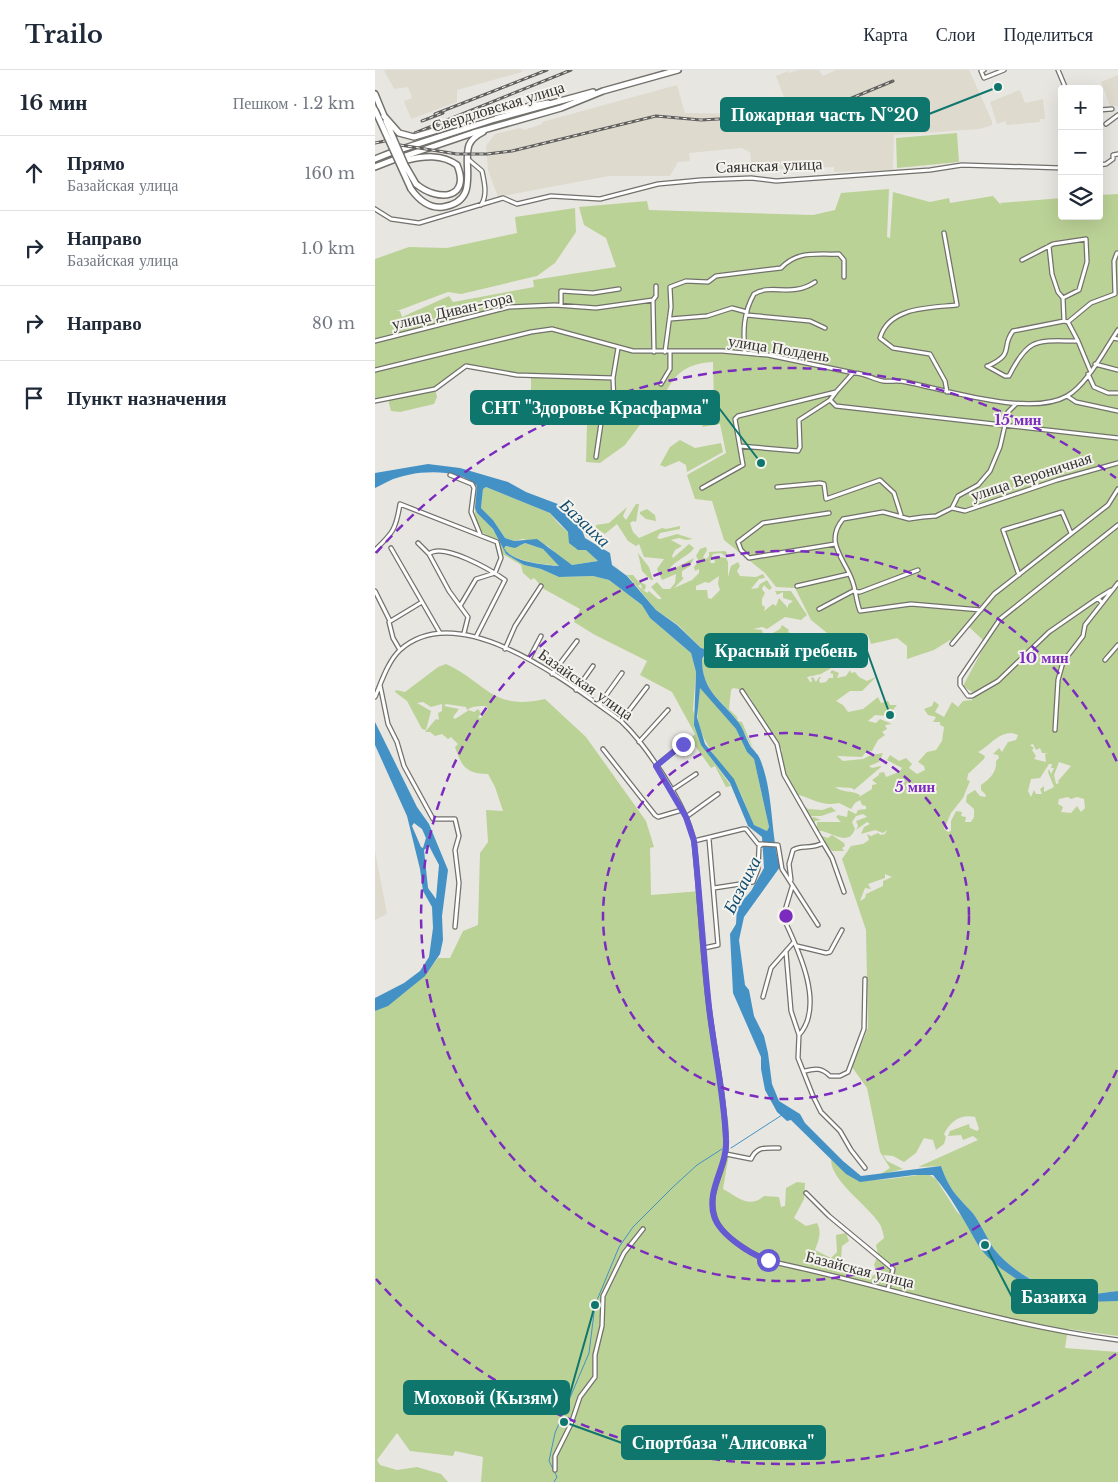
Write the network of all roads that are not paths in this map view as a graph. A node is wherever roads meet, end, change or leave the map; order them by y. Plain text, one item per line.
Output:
1 (678, 70) edge
2 (1004, 70) edge
3 (1058, 70) edge
4 (982, 71) edge
5 (1064, 85) edge
6 (603, 91) junction
7 (375, 94) edge
8 (558, 101) junction
9 (1112, 109) dead end
10 (375, 110) edge
11 (1103, 110) edge
12 (1118, 115) edge
13 (384, 116) junction
14 (1106, 124) dead end
15 (491, 127) junction
16 (402, 149) dead end
17 (390, 153) dead end
18 (1118, 154) edge
19 (375, 159) edge
20 (469, 160) junction
21 (394, 161) dead end
22 (1103, 164) edge
23 (375, 168) edge
24 (1058, 168) edge
25 (481, 205) junction
26 (375, 209) edge
27 (944, 233) dead end
28 (1049, 246) junction
29 (1117, 253) dead end
30 (1022, 260) dead end
31 (844, 277) dead end
32 (815, 282) dead end
33 (656, 286) dead end
34 (619, 290) dead end
35 (1063, 298) junction
36 (653, 300) junction
37 (561, 305) junction
38 (747, 313) junction
39 (670, 319) junction
40 (1066, 322) junction
41 (825, 328) dead end
42 (1118, 330) edge
43 (1113, 338) junction
44 (1118, 339) edge
45 (375, 341) edge
46 (1078, 341) junction
47 (619, 348) junction
48 (654, 352) junction
49 (665, 352) junction
50 (670, 352) junction
51 (745, 353) junction
52 (1095, 364) junction
53 (375, 370) edge
54 (1118, 370) edge
55 (1089, 372) junction
56 (854, 373) junction
57 (613, 378) junction
58 (661, 384) dead end
59 (836, 392) junction
60 (947, 392) junction
61 (1118, 393) edge
62 (1067, 396) junction
63 (830, 400) junction
64 (375, 401) edge
65 (576, 403) dead end
66 (604, 403) junction
67 (614, 403) junction
68 (1016, 403) junction
69 (649, 406) dead end
70 (1118, 411) edge
71 (1005, 426) junction
72 (1118, 438) edge
73 (740, 446) junction
74 (596, 457) dead end
75 (1118, 463) edge
76 (450, 475) dead end
77 (777, 487) dead end
78 (702, 488) dead end
79 (1118, 490) edge
80 (952, 508) junction
81 (829, 513) dead end
82 (901, 515) junction
83 (1118, 525) edge
84 (1071, 533) junction
85 (480, 534) junction
86 (419, 543) dead end
87 (835, 544) junction
88 (391, 548) dead end
89 (375, 549) edge
90 (429, 554) junction
91 (918, 570) dead end
92 (495, 572) junction
93 (849, 574) junction
94 (1019, 575) junction
95 (1117, 584) edge
96 (541, 586) dead end
97 (797, 586) dead end
98 (375, 591) edge
99 (855, 591) junction
100 (1098, 598) junction
101 (422, 602) junction
102 (1102, 603) junction
103 (461, 606) junction
104 (819, 609) dead end
105 (981, 610) junction
106 (391, 621) junction
107 (440, 633) junction
108 (464, 633) junction
109 (476, 636) junction
110 (541, 636) dead end
111 (577, 641) dead end
112 (951, 644) dead end
113 (1118, 645) edge
114 (505, 649) junction
115 (400, 650) junction
116 (529, 659) junction
117 (1105, 660) dead end
118 (593, 666) dead end
119 (622, 673) dead end
120 (552, 674) junction
121 (375, 684) edge
122 (380, 685) junction
123 (647, 687) dead end
124 (378, 690) junction
125 (575, 690) junction
126 (742, 691) dead end
127 (375, 697) edge
128 (599, 705) junction
129 (668, 710) dead end
130 (621, 721) junction
131 (1055, 730) dead end
132 (639, 742) junction
133 (683, 744) dead end
134 (603, 749) dead end
135 (656, 766) junction
136 (696, 774) dead end
137 (672, 790) junction
138 (718, 794) dead end
139 (682, 810) junction
140 (686, 817) junction
141 (709, 838) junction
142 (694, 841) junction
143 (823, 843) junction
144 (762, 844) junction
145 (791, 880) junction
146 (793, 887) junction
147 (714, 888) junction
148 (844, 892) dead end
149 (818, 925) dead end
150 (455, 926) dead end
151 (842, 930) dead end
152 (795, 945) junction
153 (705, 948) junction
154 (786, 952) junction
155 (865, 979) dead end
156 (763, 997) dead end
157 (799, 1035) junction
158 (805, 1071) junction
159 (779, 1148) dead end
160 (726, 1154) junction
161 (865, 1168) dead end
162 (806, 1193) dead end
163 (643, 1229) dead end
164 (888, 1288) junction
165 (1118, 1340) edge
166 (555, 1470) dead end

1 - 6 main road, Свердловская улица
2 - 4 street
3 - 5 street
6 - 8 main road, Свердловская улица
6 - 15 main road, Свердловская улица
7 - 13 main road
8 - 13 main road, bridge
8 - 16 main road, Свердловская улица
9 - 11 street
10 - 20 main road, bridge
12 - 14 street
13 - 15 main road, Свердловская улица, bridge
15 - 20 main road
17 - 19 main road
18 - 22 street
20 - 25 street
21 - 23 main road
24 - 25 street, Саянская улица
25 - 26 street, Саянская улица
27 - 60 street
28 - 30 street
28 - 35 street
28 - 35 street
29 - 40 street
31 - 39 street
32 - 38 street
33 - 36 street
34 - 37 street
35 - 40 street
36 - 37 street, улица Диван-гора
36 - 48 street
37 - 45 street, улица Диван-гора
38 - 39 street
38 - 41 street
38 - 51 street
39 - 49 street
40 - 46 street
40 - 46 street
42 - 43 street, улица Полдень
43 - 44 street
43 - 52 street, улица Полдень
46 - 55 street
47 - 48 street, улица Полдень
47 - 53 street, улица Полдень
47 - 57 street
48 - 49 street, улица Полдень
49 - 50 street, улица Полдень
50 - 51 street, улица Полдень
50 - 58 street
51 - 56 street, улица Полдень
52 - 54 street
52 - 55 street, улица Полдень
55 - 61 street
55 - 62 street, улица Полдень
56 - 59 street
56 - 60 street, улица Полдень
57 - 64 street
57 - 67 street
59 - 63 street
59 - 73 street
60 - 68 street, улица Полдень
62 - 68 street, улица Полдень
62 - 70 street
63 - 71 street
63 - 73 street
65 - 66 street
66 - 67 street
66 - 74 street
67 - 69 street
68 - 71 street
71 - 72 street
71 - 80 street
73 - 78 street
75 - 80 street, улица Вероничная
76 - 85 street
77 - 82 street
79 - 84 street
80 - 82 street
81 - 87 street
82 - 87 street
83 - 100 street
84 - 94 street
84 - 94 street
85 - 89 street
85 - 92 street
86 - 90 street
87 - 93 street
88 - 101 street
90 - 92 street
90 - 103 street
91 - 99 street
92 - 103 street
92 - 109 street
93 - 97 street
93 - 99 street
94 - 105 street
95 - 100 street
95 - 102 street
96 - 114 street
98 - 106 street
99 - 104 street
99 - 105 street
100 - 102 street
101 - 106 street
101 - 107 street
102 - 131 street
103 - 108 street
105 - 112 street
106 - 115 street
107 - 108 street, Базайская улица
107 - 115 street, Базайская улица
108 - 109 street, Базайская улица
109 - 114 street, Базайская улица
110 - 116 street
111 - 120 street
113 - 117 street
114 - 116 street, Базайская улица
115 - 122 street
116 - 120 street, Базайская улица
118 - 125 street
119 - 128 street
120 - 125 street, Базайская улица
121 - 124 street
122 - 124 street
122 - 150 street
123 - 130 street
124 - 127 street
125 - 128 street, Базайская улица
126 - 143 street
128 - 130 street, Базайская улица
129 - 132 street
130 - 132 street, Базайская улица
132 - 135 street, Базайская улица
133 - 135 street
134 - 139 street
135 - 137 street, Базайская улица
136 - 137 street
137 - 139 street, Базайская улица
138 - 140 street
139 - 140 street, Базайская улица
140 - 142 street, Базайская улица
141 - 142 street
141 - 144 street
141 - 147 street
142 - 153 street, Базайская улица
143 - 145 street
143 - 148 street
144 - 145 street
144 - 147 street
145 - 146 street
146 - 149 street
146 - 152 street
147 - 153 street
151 - 152 street
152 - 154 street
152 - 157 street
153 - 160 street, Базайская улица
154 - 156 street
154 - 157 street
155 - 158 street
157 - 158 street
158 - 161 street
159 - 160 street
160 - 164 street, Базайская улица
162 - 164 street
163 - 166 street
164 - 165 street, Базайская улица

